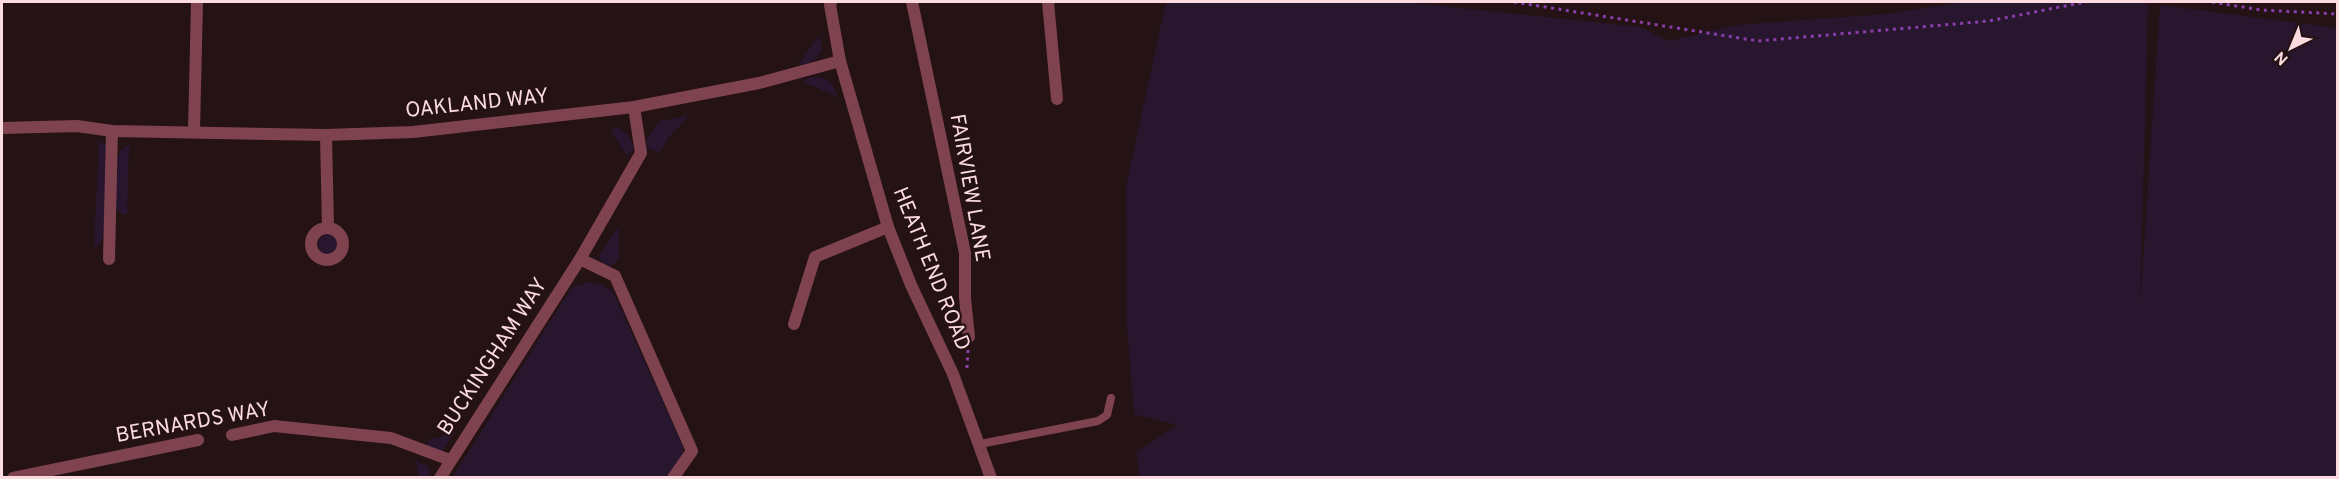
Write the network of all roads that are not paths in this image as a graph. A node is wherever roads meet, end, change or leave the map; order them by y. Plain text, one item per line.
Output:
1 (197, 2) edge
2 (912, 2) edge
3 (1048, 2) edge
4 (829, 3) edge
5 (840, 61) junction
6 (1057, 99) dead end
7 (634, 107) junction
8 (2, 128) edge
9 (112, 131) junction
10 (194, 131) junction
11 (326, 135) junction
12 (888, 227) junction
13 (328, 228) dead end
14 (109, 259) dead end
15 (580, 259) junction
16 (794, 324) dead end
17 (969, 337) road end
18 (1111, 398) dead end
19 (232, 435) dead end
20 (198, 440) dead end
21 (980, 444) junction
22 (450, 460) junction
23 (13, 477) edge
24 (440, 477) edge
25 (673, 477) edge
26 (991, 477) edge

1 - 10 street
2 - 17 street, FAIRVIEW LANE
3 - 6 street
4 - 5 street, HEATH END ROAD
5 - 7 street, OAKLAND WAY
5 - 12 street, HEATH END ROAD
7 - 11 street, OAKLAND WAY
7 - 15 street, BUCKINGHAM WAY
8 - 9 street, OAKLAND WAY
9 - 10 street, OAKLAND WAY
9 - 14 street
10 - 11 street, OAKLAND WAY
11 - 13 street
12 - 16 street
12 - 21 street, HEATH END ROAD
15 - 22 street, BUCKINGHAM WAY
15 - 25 street
18 - 21 lane
19 - 22 street, BERNARDS WAY
20 - 23 street, BERNARDS WAY
21 - 26 street, HEATH END ROAD
22 - 24 street, BUCKINGHAM WAY

